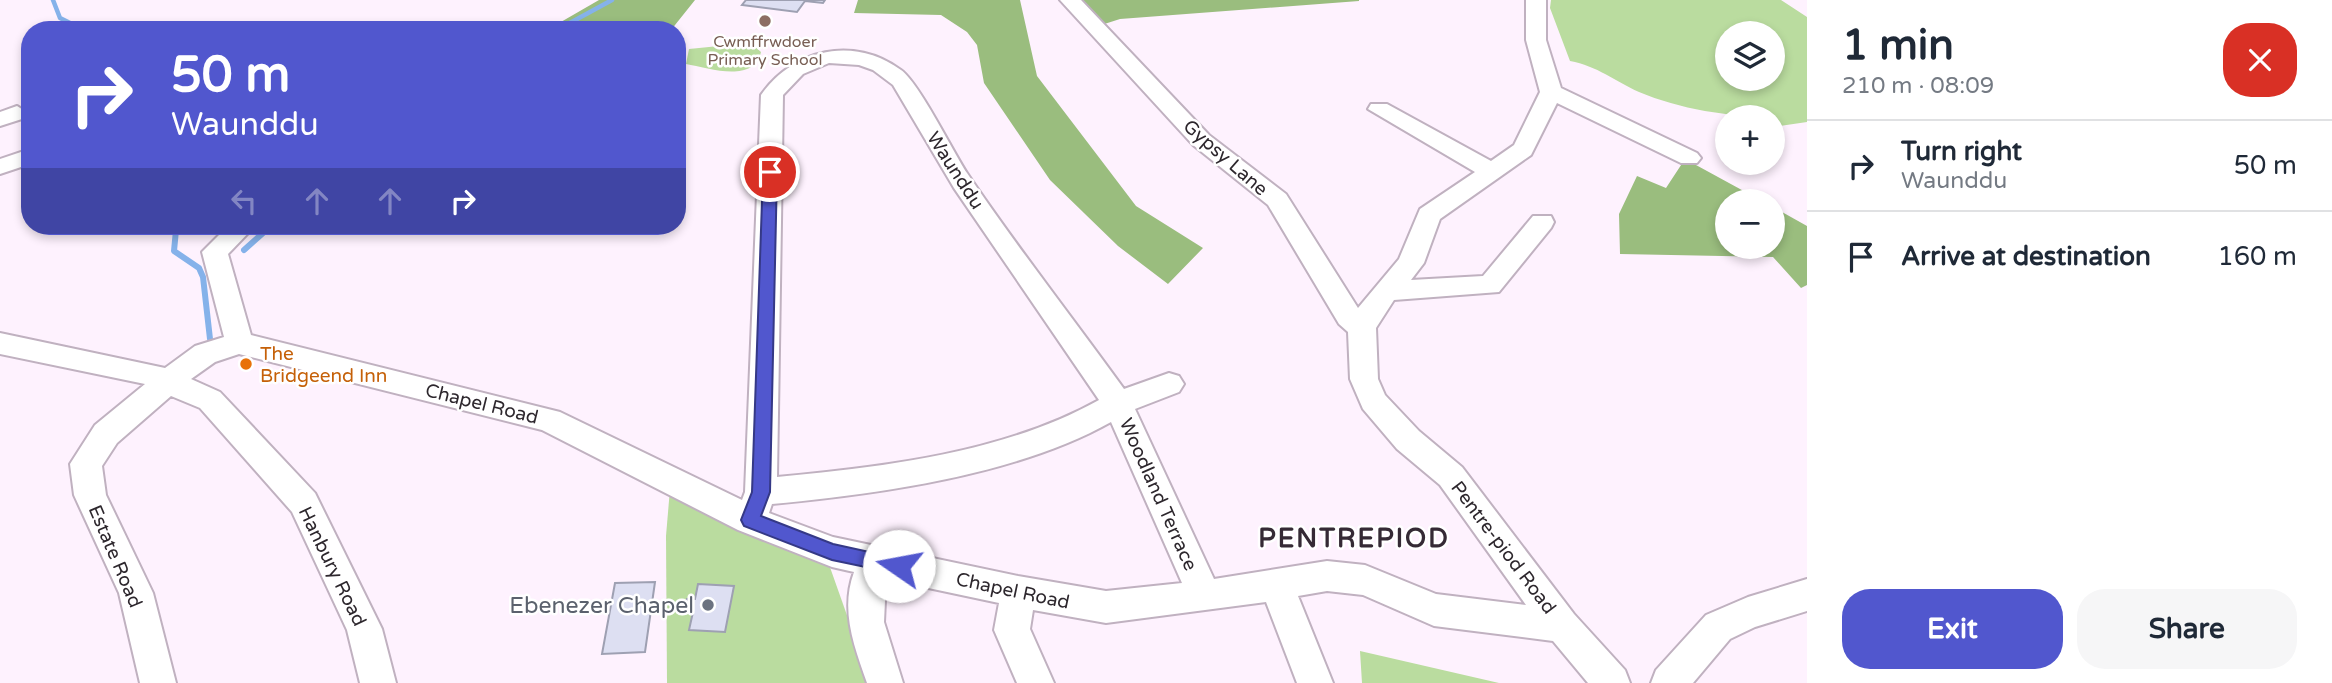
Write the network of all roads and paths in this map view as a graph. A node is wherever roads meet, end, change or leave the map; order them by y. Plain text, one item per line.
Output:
1 (1070, 0) edge
2 (1536, 0) edge
3 (1550, 92) junction
4 (1379, 109) dead end
5 (1689, 158) dead end
6 (21, 159) edge
7 (0, 167) edge
8 (1490, 171) junction
9 (1542, 222) dead end
10 (233, 235) edge
11 (1386, 291) junction
12 (1363, 334) junction
13 (0, 343) edge
14 (239, 343) junction
15 (170, 380) junction
16 (1169, 384) dead end
17 (1118, 404) junction
18 (756, 506) junction
19 (875, 560) junction
20 (1276, 583) junction
21 (1018, 592) junction
22 (1807, 595) edge
23 (1205, 596) junction
24 (1562, 626) junction
25 (158, 683) edge
26 (378, 683) edge
27 (884, 683) edge
28 (1036, 683) edge
29 (1315, 683) edge
30 (1612, 683) edge
31 (1669, 683) edge

1 - 12 street, Gypsy Lane
2 - 3 street
3 - 5 street
3 - 8 street
4 - 8 street
6 - 7 street
8 - 11 street
9 - 11 street
10 - 14 street
11 - 12 street
12 - 24 street, Pentre-piod Road
13 - 15 street, Hanbury Road
14 - 15 street
14 - 18 street, Chapel Road
15 - 25 street, Estate Road
15 - 26 street, Hanbury Road
16 - 17 street, Woodland Terrace
17 - 18 street
17 - 18 street, Waunddu
17 - 23 street, Woodland Terrace
18 - 19 street, Chapel Road
19 - 21 street, Chapel Road
19 - 27 street
20 - 23 street, Chapel Road
20 - 24 street, Chapel Road
20 - 29 street
21 - 23 street, Chapel Road
21 - 28 street
22 - 31 street
24 - 30 street, Pentre-piod Road

